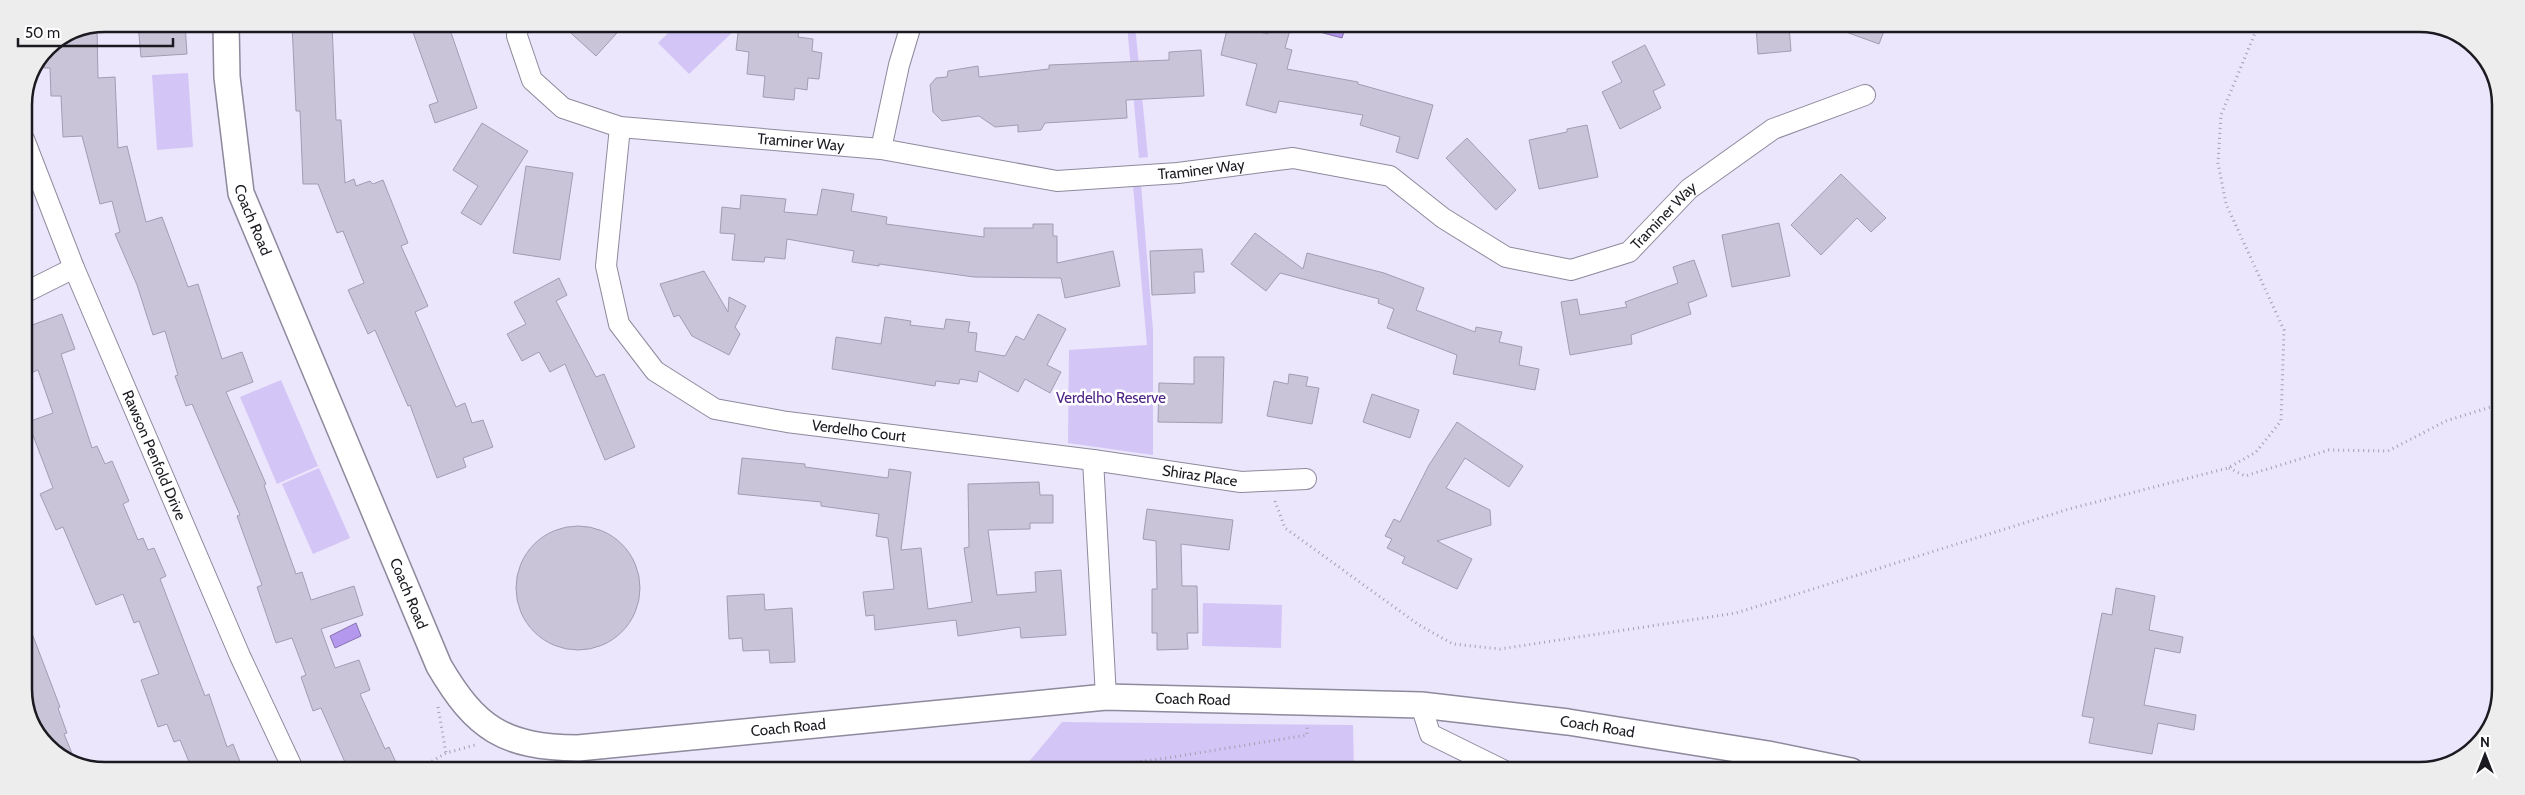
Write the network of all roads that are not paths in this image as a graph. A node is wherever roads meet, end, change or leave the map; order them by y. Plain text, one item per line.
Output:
1 (226, 32) edge
2 (517, 32) edge
3 (909, 32) edge
4 (1864, 95) dead end
5 (620, 127) junction
6 (881, 149) junction
7 (32, 160) edge
8 (74, 268) junction
9 (32, 289) edge
10 (1093, 460) junction
11 (1306, 479) dead end
12 (1106, 698) junction
13 (1421, 705) junction
14 (290, 762) edge
15 (1487, 762) edge
16 (1810, 762) edge

1 - 12 street, Coach Road
2 - 5 street, Traminer Way
3 - 6 street
4 - 6 street, Traminer Way
5 - 6 street, Traminer Way
5 - 10 street, Verdelho Court
7 - 8 street, Rawson Penfold Drive
8 - 9 street
8 - 14 street, Rawson Penfold Drive
10 - 11 street, Shiraz Place
10 - 12 street
12 - 13 street, Coach Road
13 - 15 street
13 - 16 street, Coach Road

